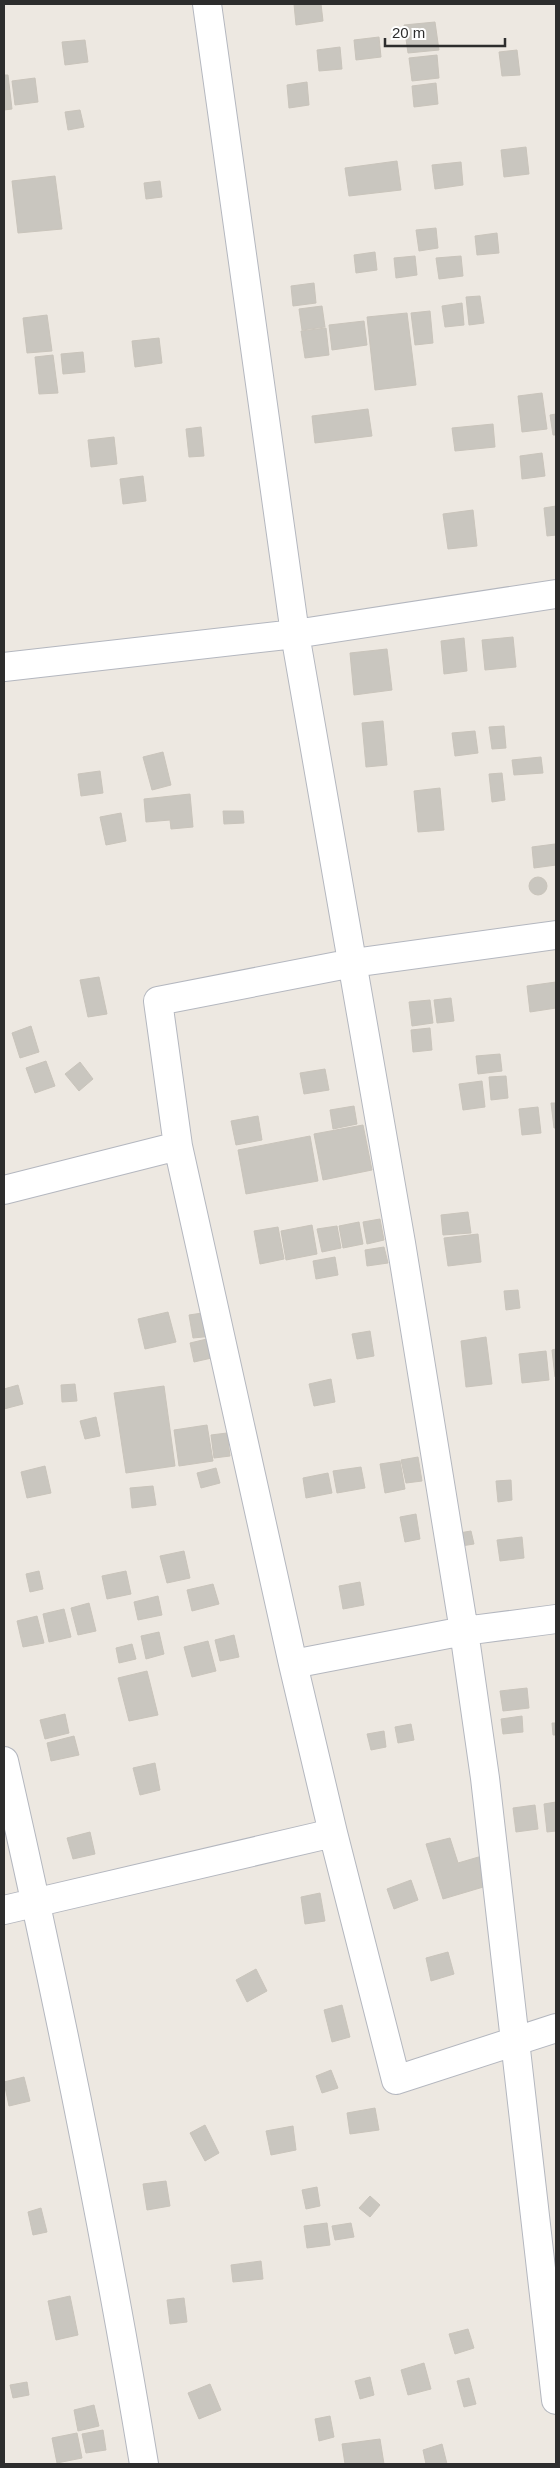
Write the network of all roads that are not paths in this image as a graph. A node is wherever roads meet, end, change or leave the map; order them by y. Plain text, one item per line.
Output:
1 (207, 4) edge
2 (556, 594) edge
3 (295, 634) junction
4 (4, 668) edge
5 (556, 935) edge
6 (353, 963) junction
7 (178, 1146) junction
8 (4, 1190) edge
9 (556, 1619) edge
10 (464, 1631) junction
11 (293, 1664) junction
12 (4, 1761) edge
13 (333, 1833) junction
14 (36, 1902) junction
15 (4, 1910) edge
16 (556, 2028) edge
17 (515, 2040) junction
18 (556, 2400) edge
19 (144, 2464) edge

1 - 3 street
2 - 3 street
3 - 4 street
3 - 6 street
5 - 6 street
6 - 7 street
6 - 10 street
7 - 8 street
7 - 11 street
9 - 10 street
10 - 11 street
10 - 17 street
11 - 13 street
12 - 14 street
13 - 14 street
13 - 17 street
14 - 15 street
14 - 19 street
16 - 17 street
17 - 18 street

